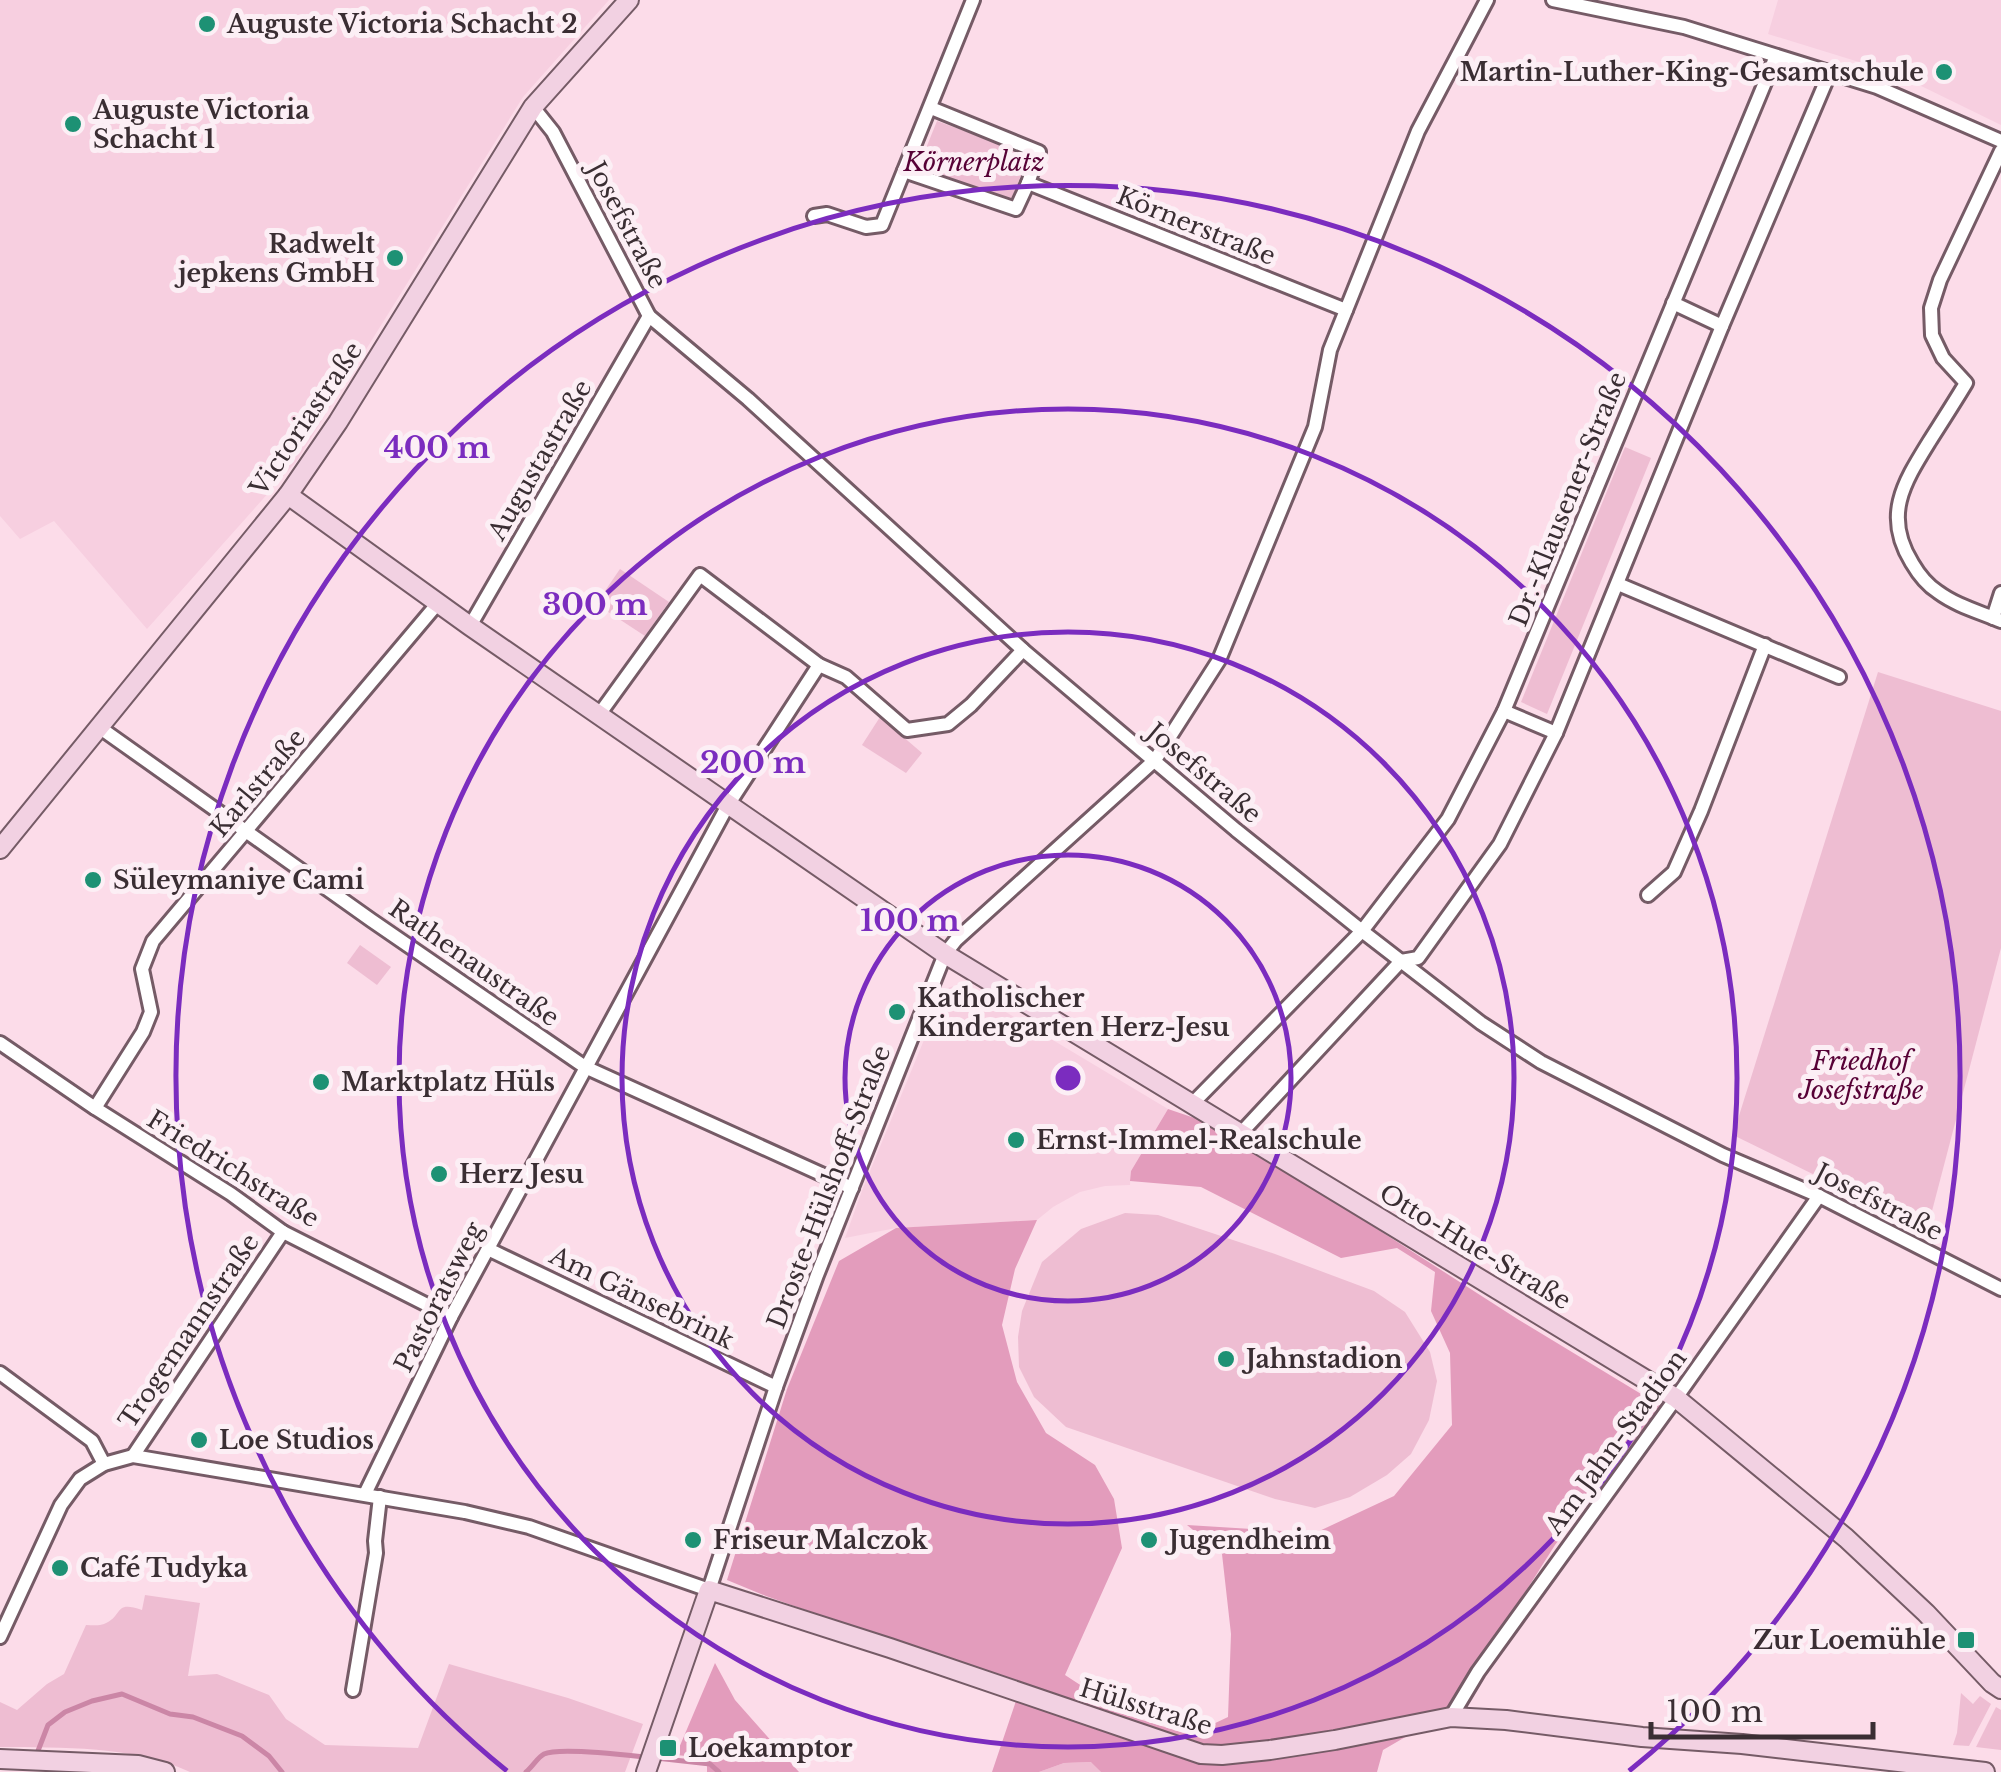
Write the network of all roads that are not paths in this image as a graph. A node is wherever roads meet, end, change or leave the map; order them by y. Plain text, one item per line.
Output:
1 (629, 0) edge
2 (974, 0) edge
3 (1488, 0) edge
4 (1553, 0) edge
5 (1776, 56) junction
6 (1830, 72) junction
7 (533, 107) junction
8 (931, 108) junction
9 (2001, 141) edge
10 (2001, 151) edge
11 (904, 171) junction
12 (1028, 183) junction
13 (814, 216) dead end
14 (1673, 303) junction
15 (1346, 310) junction
16 (649, 316) junction
17 (1722, 326) junction
18 (288, 495) junction
19 (1618, 584) junction
20 (2001, 594) edge
21 (438, 603) junction
22 (1997, 620) edge
23 (470, 626) junction
24 (1765, 646) junction
25 (1023, 650) junction
26 (819, 665) junction
27 (1840, 677) dead end
28 (1504, 712) junction
29 (598, 716) junction
30 (99, 727) junction
31 (1556, 733) junction
32 (1155, 760) junction
33 (728, 805) junction
34 (247, 832) junction
35 (0, 849) edge
36 (1648, 896) dead end
37 (1362, 931) junction
38 (945, 954) junction
39 (1401, 961) junction
40 (0, 1043) edge
41 (585, 1067) junction
42 (1192, 1104) junction
43 (95, 1108) junction
44 (1241, 1132) junction
45 (852, 1188) junction
46 (1819, 1196) junction
47 (283, 1232) junction
48 (488, 1249) junction
49 (2001, 1288) edge
50 (451, 1317) junction
51 (0, 1373) edge
52 (776, 1387) junction
53 (1676, 1398) junction
54 (133, 1456) junction
55 (99, 1467) junction
56 (372, 1496) junction
57 (709, 1590) junction
58 (0, 1638) edge
59 (2001, 1689) edge
60 (353, 1690) dead end
61 (1452, 1717) junction
62 (0, 1759) edge
63 (165, 1772) edge
64 (646, 1772) edge
65 (1985, 1772) edge

1 - 7 main road, Victoriastraße
2 - 8 street
3 - 15 street, Droste-Hülshoff-Straße
4 - 5 street
5 - 6 street
5 - 14 street, Dr.-Klausener-Straße
6 - 9 street
6 - 17 street
7 - 16 street, Josefstraße
7 - 18 main road, Victoriastraße
8 - 11 street
8 - 12 street
10 - 22 street
11 - 12 street
11 - 13 street
12 - 15 street, Körnerstraße
14 - 17 street
14 - 28 street, Dr.-Klausener-Straße
15 - 32 street, Droste-Hülshoff-Straße
16 - 23 street, Augustastraße
16 - 25 street, Josefstraße
17 - 19 street
18 - 21 main road, Otto-Hue-Straße
18 - 30 main road, Victoriastraße
19 - 24 street
19 - 31 street
20 - 22 street
21 - 23 main road, Otto-Hue-Straße
21 - 34 street, Karlstraße
23 - 29 main road, Otto-Hue-Straße
24 - 27 street
24 - 36 street
25 - 26 street
25 - 32 street, Josefstraße
26 - 29 street
26 - 33 street, Pastoratsweg
28 - 31 street
28 - 37 street, Dr.-Klausener-Straße
29 - 33 main road, Otto-Hue-Straße
30 - 34 street, Rathenaustraße
30 - 35 main road, Victoriastraße
31 - 39 street
32 - 37 street, Josefstraße
32 - 38 street, Droste-Hülshoff-Straße
33 - 38 main road, Otto-Hue-Straße
33 - 41 street, Pastoratsweg
34 - 41 street, Rathenaustraße
34 - 43 street, Karlstraße
37 - 39 street, Josefstraße
37 - 42 street, Dr.-Klausener-Straße
38 - 42 main road, Otto-Hue-Straße
38 - 45 street, Droste-Hülshoff-Straße
39 - 44 street
39 - 46 street, Josefstraße
40 - 43 street, Friedrichstraße
41 - 45 street, Rathenaustraße
41 - 48 street, Pastoratsweg
42 - 44 main road, Otto-Hue-Straße
43 - 47 street, Friedrichstraße
44 - 53 main road, Otto-Hue-Straße
45 - 52 street, Droste-Hülshoff-Straße
46 - 49 street, Josefstraße
46 - 53 street, Am Jahn-Stadion
47 - 50 street, Friedrichstraße
47 - 54 street, Trogemannstraße
48 - 50 street, Pastoratsweg
48 - 52 street, Am Gänsebrink
50 - 56 street, Pastoratsweg
51 - 55 street
52 - 57 street, Droste-Hülshoff-Straße
53 - 59 main road, Otto-Hue-Straße
53 - 61 street, Am Jahn-Stadion
54 - 55 street, Hülsstraße
54 - 56 street, Hülsstraße
55 - 58 street
56 - 57 street, Hülsstraße
56 - 60 street
57 - 61 main road, Hülsstraße
57 - 64 main road
61 - 65 main road, Hülsstraße
62 - 63 main road

